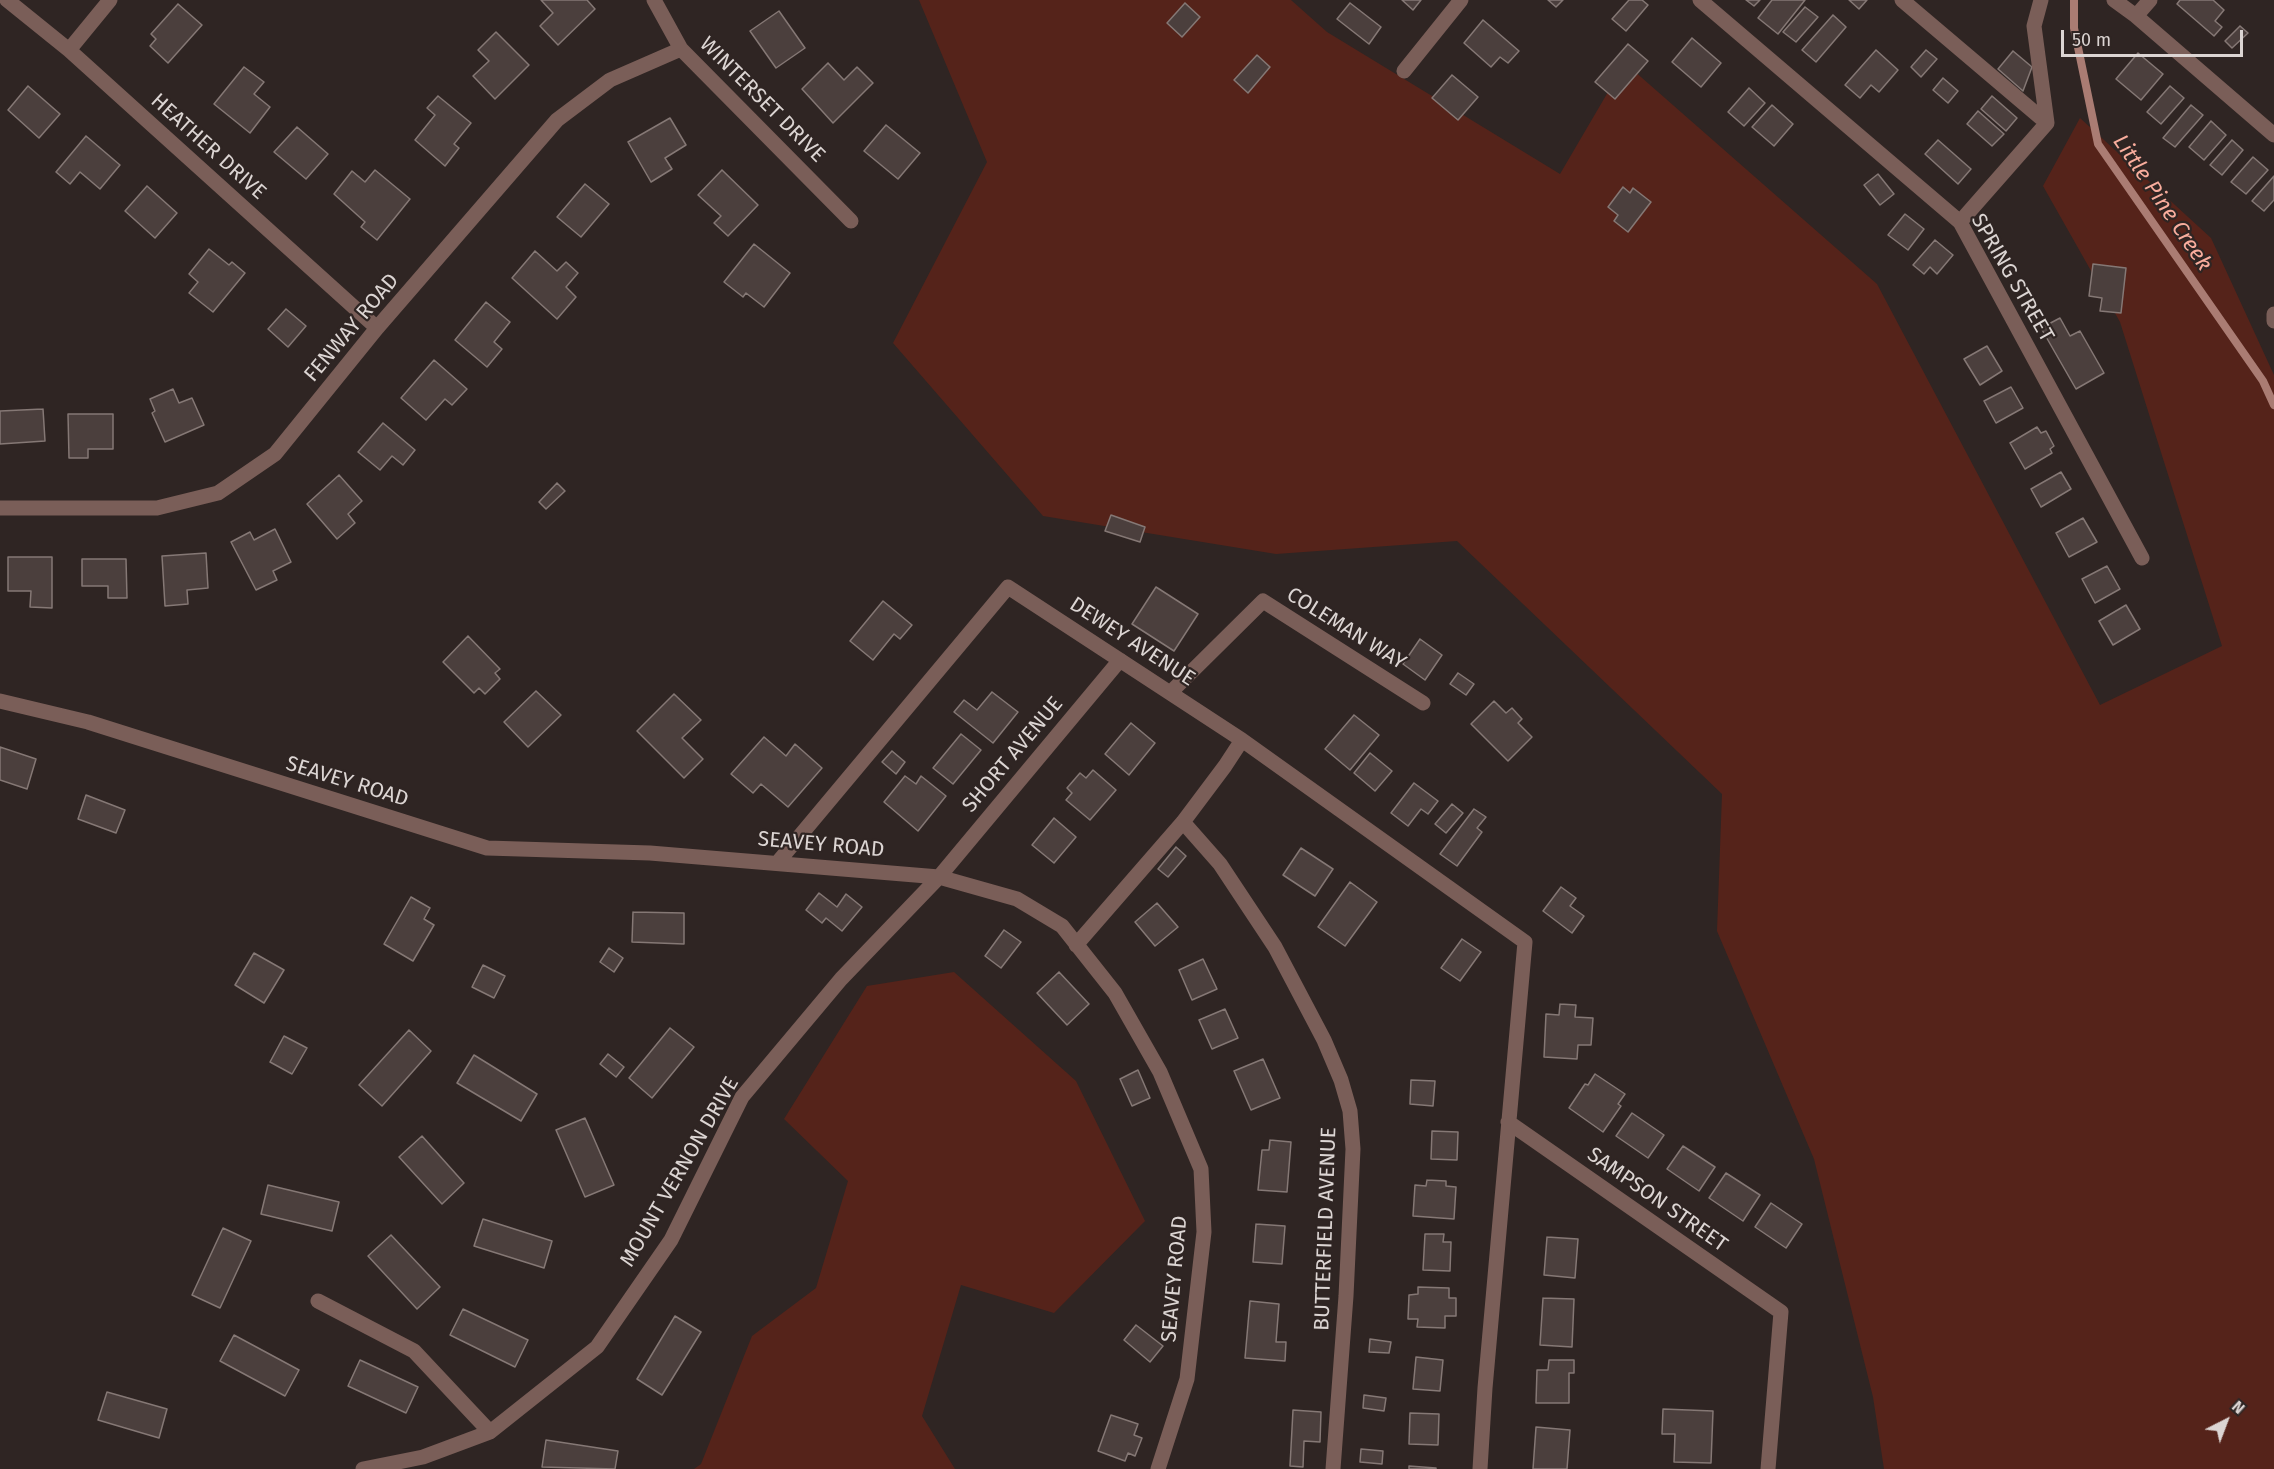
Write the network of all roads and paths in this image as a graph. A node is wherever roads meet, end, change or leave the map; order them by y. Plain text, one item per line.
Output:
1 (8, 0) edge
2 (110, 0) edge
3 (654, 0) edge
4 (1461, 0) edge
5 (1700, 0) edge
6 (1902, 0) edge
7 (2041, 0) edge
8 (2114, 0) edge
9 (2150, 0) edge
10 (2136, 16) junction
11 (681, 49) junction
12 (69, 50) junction
13 (1404, 71) dead end
14 (2047, 123) junction
15 (2274, 135) edge
16 (852, 221) dead end
17 (1960, 222) junction
18 (2274, 314) edge
19 (2274, 321) edge
20 (377, 328) junction
21 (0, 508) edge
22 (2142, 558) dead end
23 (1120, 660) junction
24 (1171, 692) junction
25 (0, 701) edge
26 (1423, 703) dead end
27 (1242, 740) junction
28 (1183, 822) junction
29 (778, 862) junction
30 (939, 877) junction
31 (1076, 945) junction
32 (1508, 1122) junction
33 (318, 1301) dead end
34 (490, 1432) junction
35 (363, 1469) edge
36 (1158, 1469) edge
37 (1333, 1469) edge
38 (1480, 1469) edge
39 (1768, 1469) edge

1 - 12 street, HEATHER DRIVE
2 - 12 street
3 - 11 street, WINTERSET DRIVE
4 - 13 street
5 - 17 street, SPRING STREET
6 - 14 street
7 - 14 street
8 - 10 street
9 - 10 street
10 - 15 street
11 - 16 street, WINTERSET DRIVE
11 - 20 street, FENWAY ROAD
12 - 20 street, HEATHER DRIVE
14 - 17 street
17 - 22 street, SPRING STREET
18 - 19 street
20 - 21 street, FENWAY ROAD
23 - 24 street, DEWEY AVENUE
23 - 29 street, DEWEY AVENUE
23 - 30 street, SHORT AVENUE
24 - 26 street, COLEMAN WAY
24 - 27 street, DEWEY AVENUE
25 - 29 street, SEAVEY ROAD
27 - 28 street
27 - 32 street, DEWEY AVENUE
28 - 31 street
28 - 37 street, BUTTERFIELD AVENUE
29 - 30 street, SEAVEY ROAD
30 - 31 street, SEAVEY ROAD
30 - 34 street, MOUNT VERNON DRIVE
31 - 36 street, SEAVEY ROAD
32 - 38 street
32 - 39 street, SAMPSON STREET
33 - 34 street
34 - 35 street, MOUNT VERNON DRIVE

